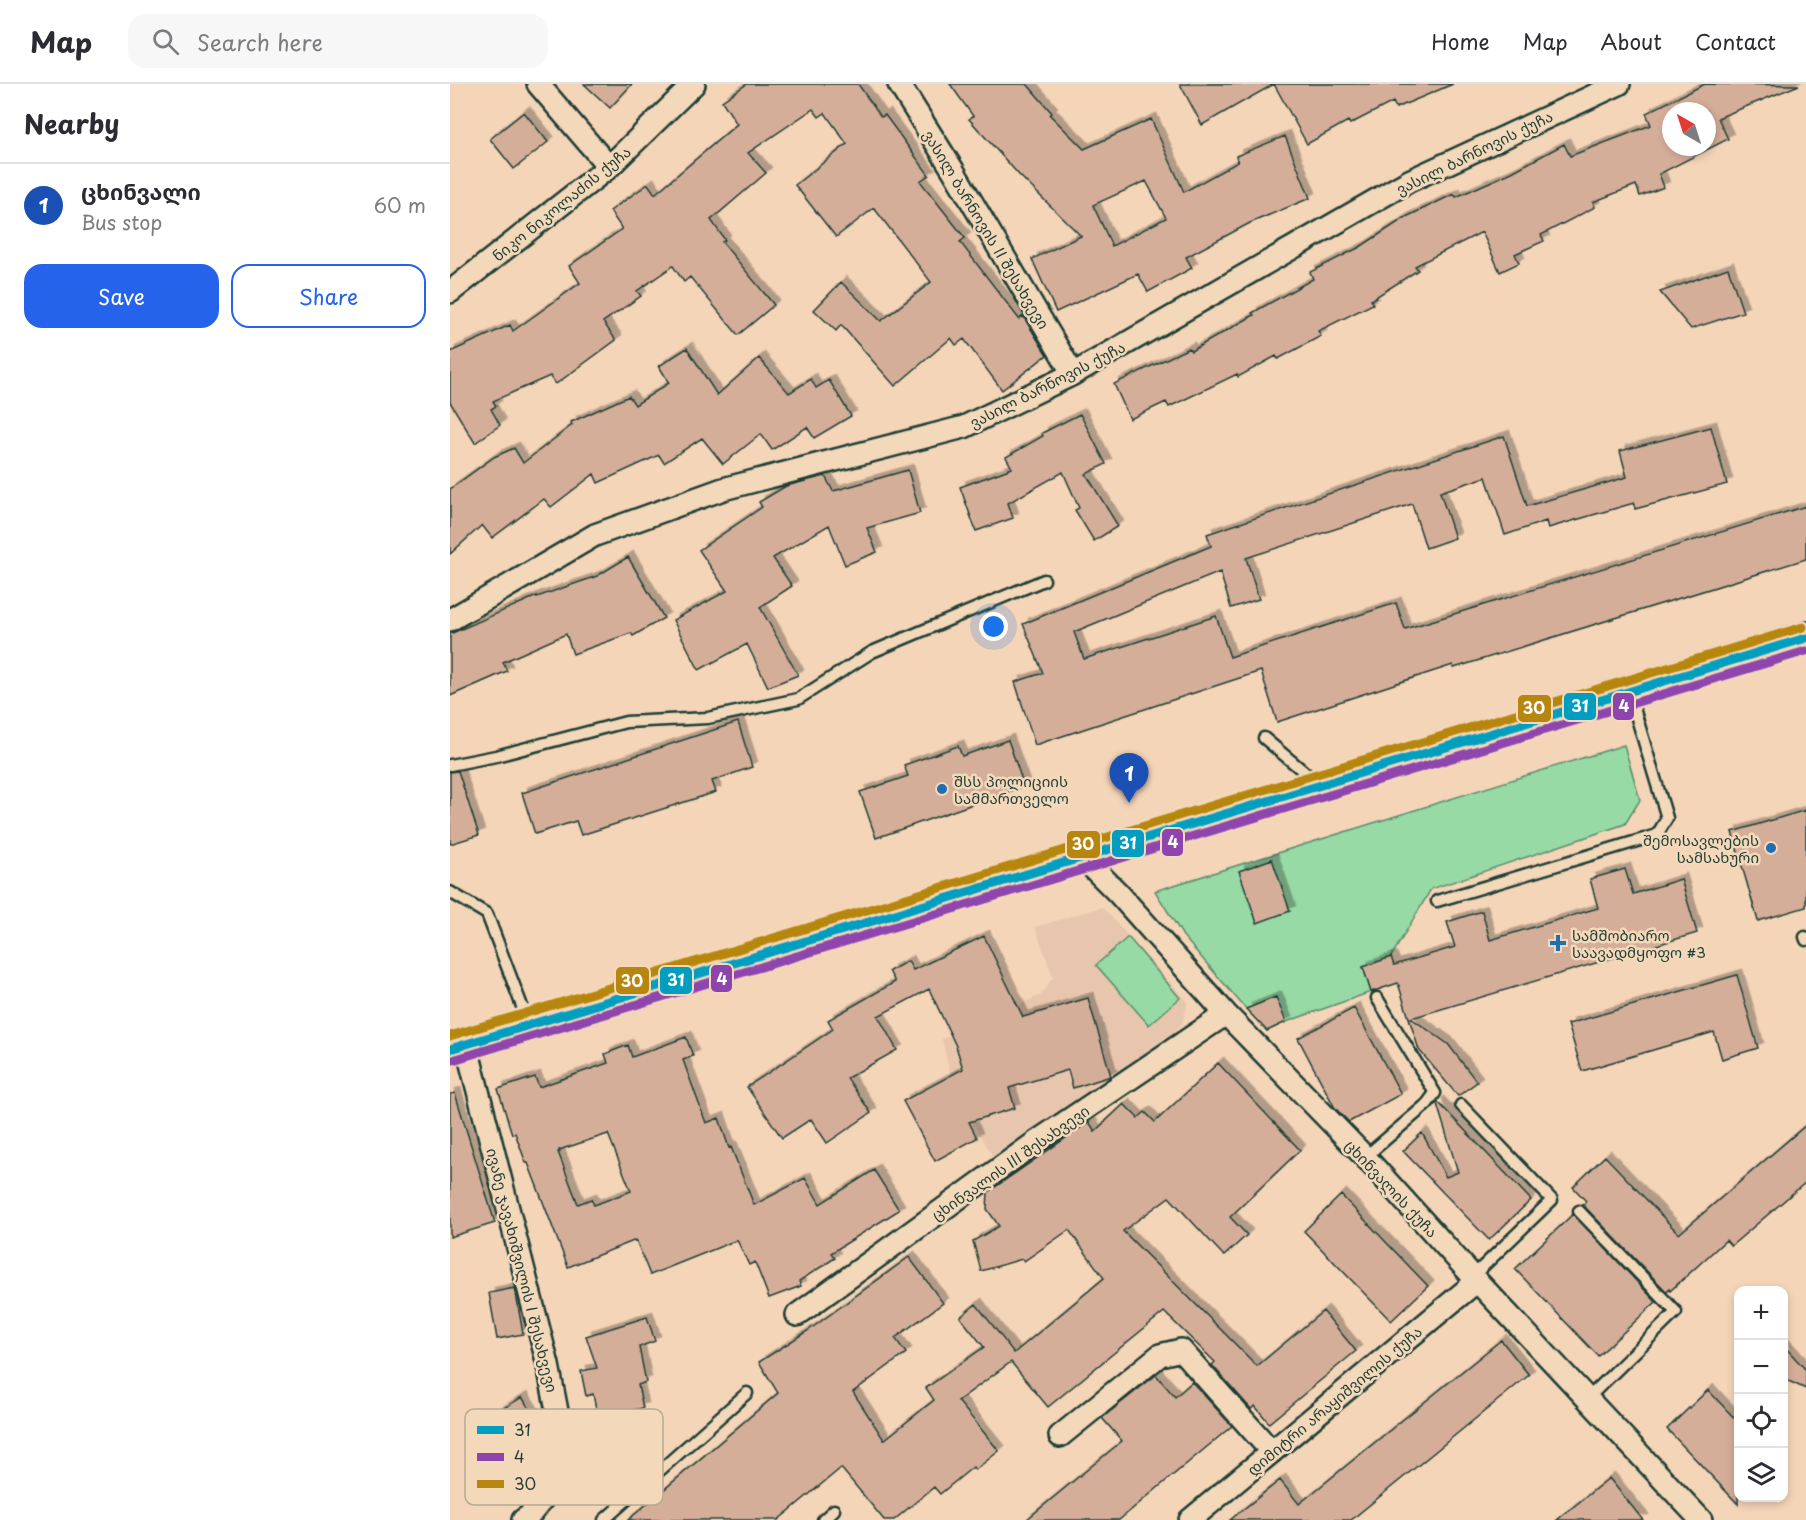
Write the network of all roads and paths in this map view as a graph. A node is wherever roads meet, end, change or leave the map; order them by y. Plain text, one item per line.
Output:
1 (538, 84) edge
2 (694, 84) edge
3 (900, 84) edge
4 (1619, 84) edge
5 (609, 167) junction
6 (450, 292) edge
7 (1073, 374) junction
8 (1044, 580) dead end
9 (450, 620) edge
10 (1806, 638) edge
11 (1629, 691) junction
12 (1264, 738) dead end
13 (450, 765) edge
14 (1320, 785) junction
15 (1082, 857) junction
16 (450, 891) edge
17 (1437, 901) dead end
18 (1377, 998) dead end
19 (1227, 1014) junction
20 (529, 1025) junction
21 (458, 1046) edge
22 (1461, 1105) dead end
23 (1365, 1157) junction
24 (1579, 1211) dead end
25 (1475, 1279) junction
26 (797, 1315) dead end
27 (747, 1393) dead end
28 (1587, 1399) junction
29 (557, 1409) edge
30 (1060, 1436) dead end
31 (1272, 1452) junction
32 (663, 1468) edge
33 (538, 1505) edge
34 (621, 1505) edge
35 (834, 1510) dead end
36 (523, 1520) edge
37 (604, 1520) edge
38 (823, 1520) edge
39 (1190, 1520) edge
40 (1701, 1520) edge

1 - 5 street
2 - 5 street, ნიკო ნიკოლაძის ქუჩა
3 - 7 street, ვასილ ბარნოვის II შესახვევი
4 - 7 street, ვასილ ბარნოვის ქუჩა
5 - 6 street, ნიკო ნიკოლაძის ქუჩა
7 - 9 street, ვასილ ბარნოვის ქუჩა
8 - 13 lane
10 - 11 main road
11 - 14 main road
11 - 17 lane
12 - 14 lane
14 - 15 main road
15 - 19 street, ცხინვალის ქუჩა
15 - 20 main road
16 - 20 lane
18 - 23 lane
19 - 23 street, ცხინვალის ქუჩა
19 - 26 street, ცხინვალის III შესახვევი
20 - 21 main road
21 - 29 street, ივანე ჯავახიშვილის I შესახვევი
22 - 25 lane
23 - 25 street, ცხინვალის ქუჩა
24 - 28 lane
25 - 28 street, ცხინვალის ქუჩა
25 - 31 street, დიმიტრი არაყიშვილის ქუჩა
27 - 32 lane
28 - 40 street, ცხინვალის ქუჩა
30 - 31 street
31 - 39 street, დიმიტრი არაყიშვილის ქუჩა
33 - 36 street, ივანე ჯავახიშვილის I შესახვევი
34 - 37 lane
35 - 38 lane

